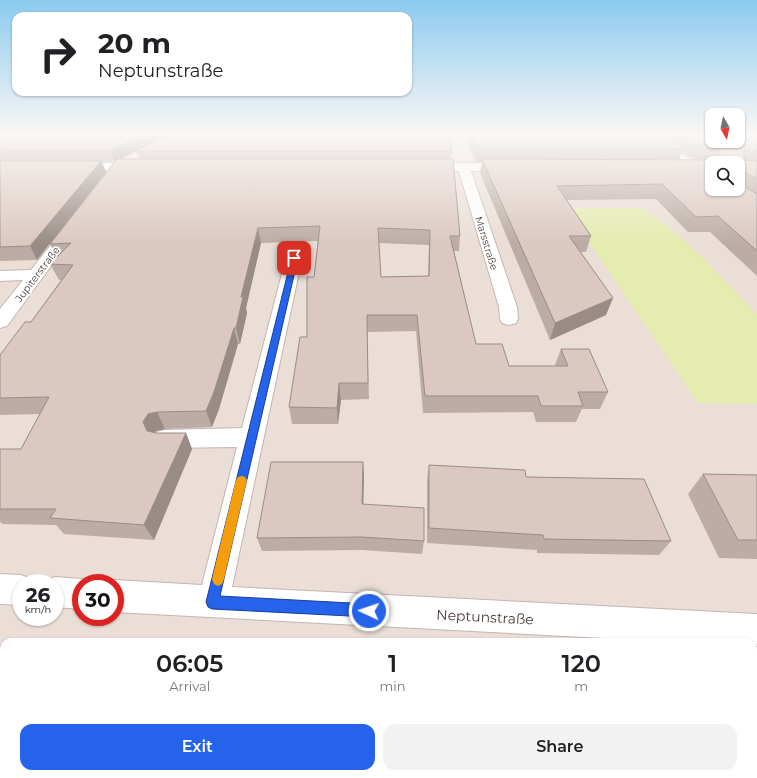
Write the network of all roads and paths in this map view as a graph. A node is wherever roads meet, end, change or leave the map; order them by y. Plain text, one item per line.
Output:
1 (115, 171) edge
2 (465, 171) edge
3 (108, 180) edge
4 (80, 218) edge
5 (294, 258) dead end
6 (36, 275) junction
7 (0, 276) edge
8 (509, 319) dead end
9 (0, 322) edge
10 (252, 437) junction
11 (165, 439) edge
12 (0, 589) edge
13 (12, 590) edge
14 (124, 597) edge
15 (212, 602) junction
16 (757, 630) edge

1 - 3 street
2 - 8 street, Marsstraße
4 - 6 street, Jupiterstraße
5 - 10 street
6 - 7 street
6 - 9 street, Jupiterstraße
10 - 11 street
10 - 15 street
12 - 13 street
14 - 15 street, Neptunstraße
15 - 16 street, Neptunstraße

